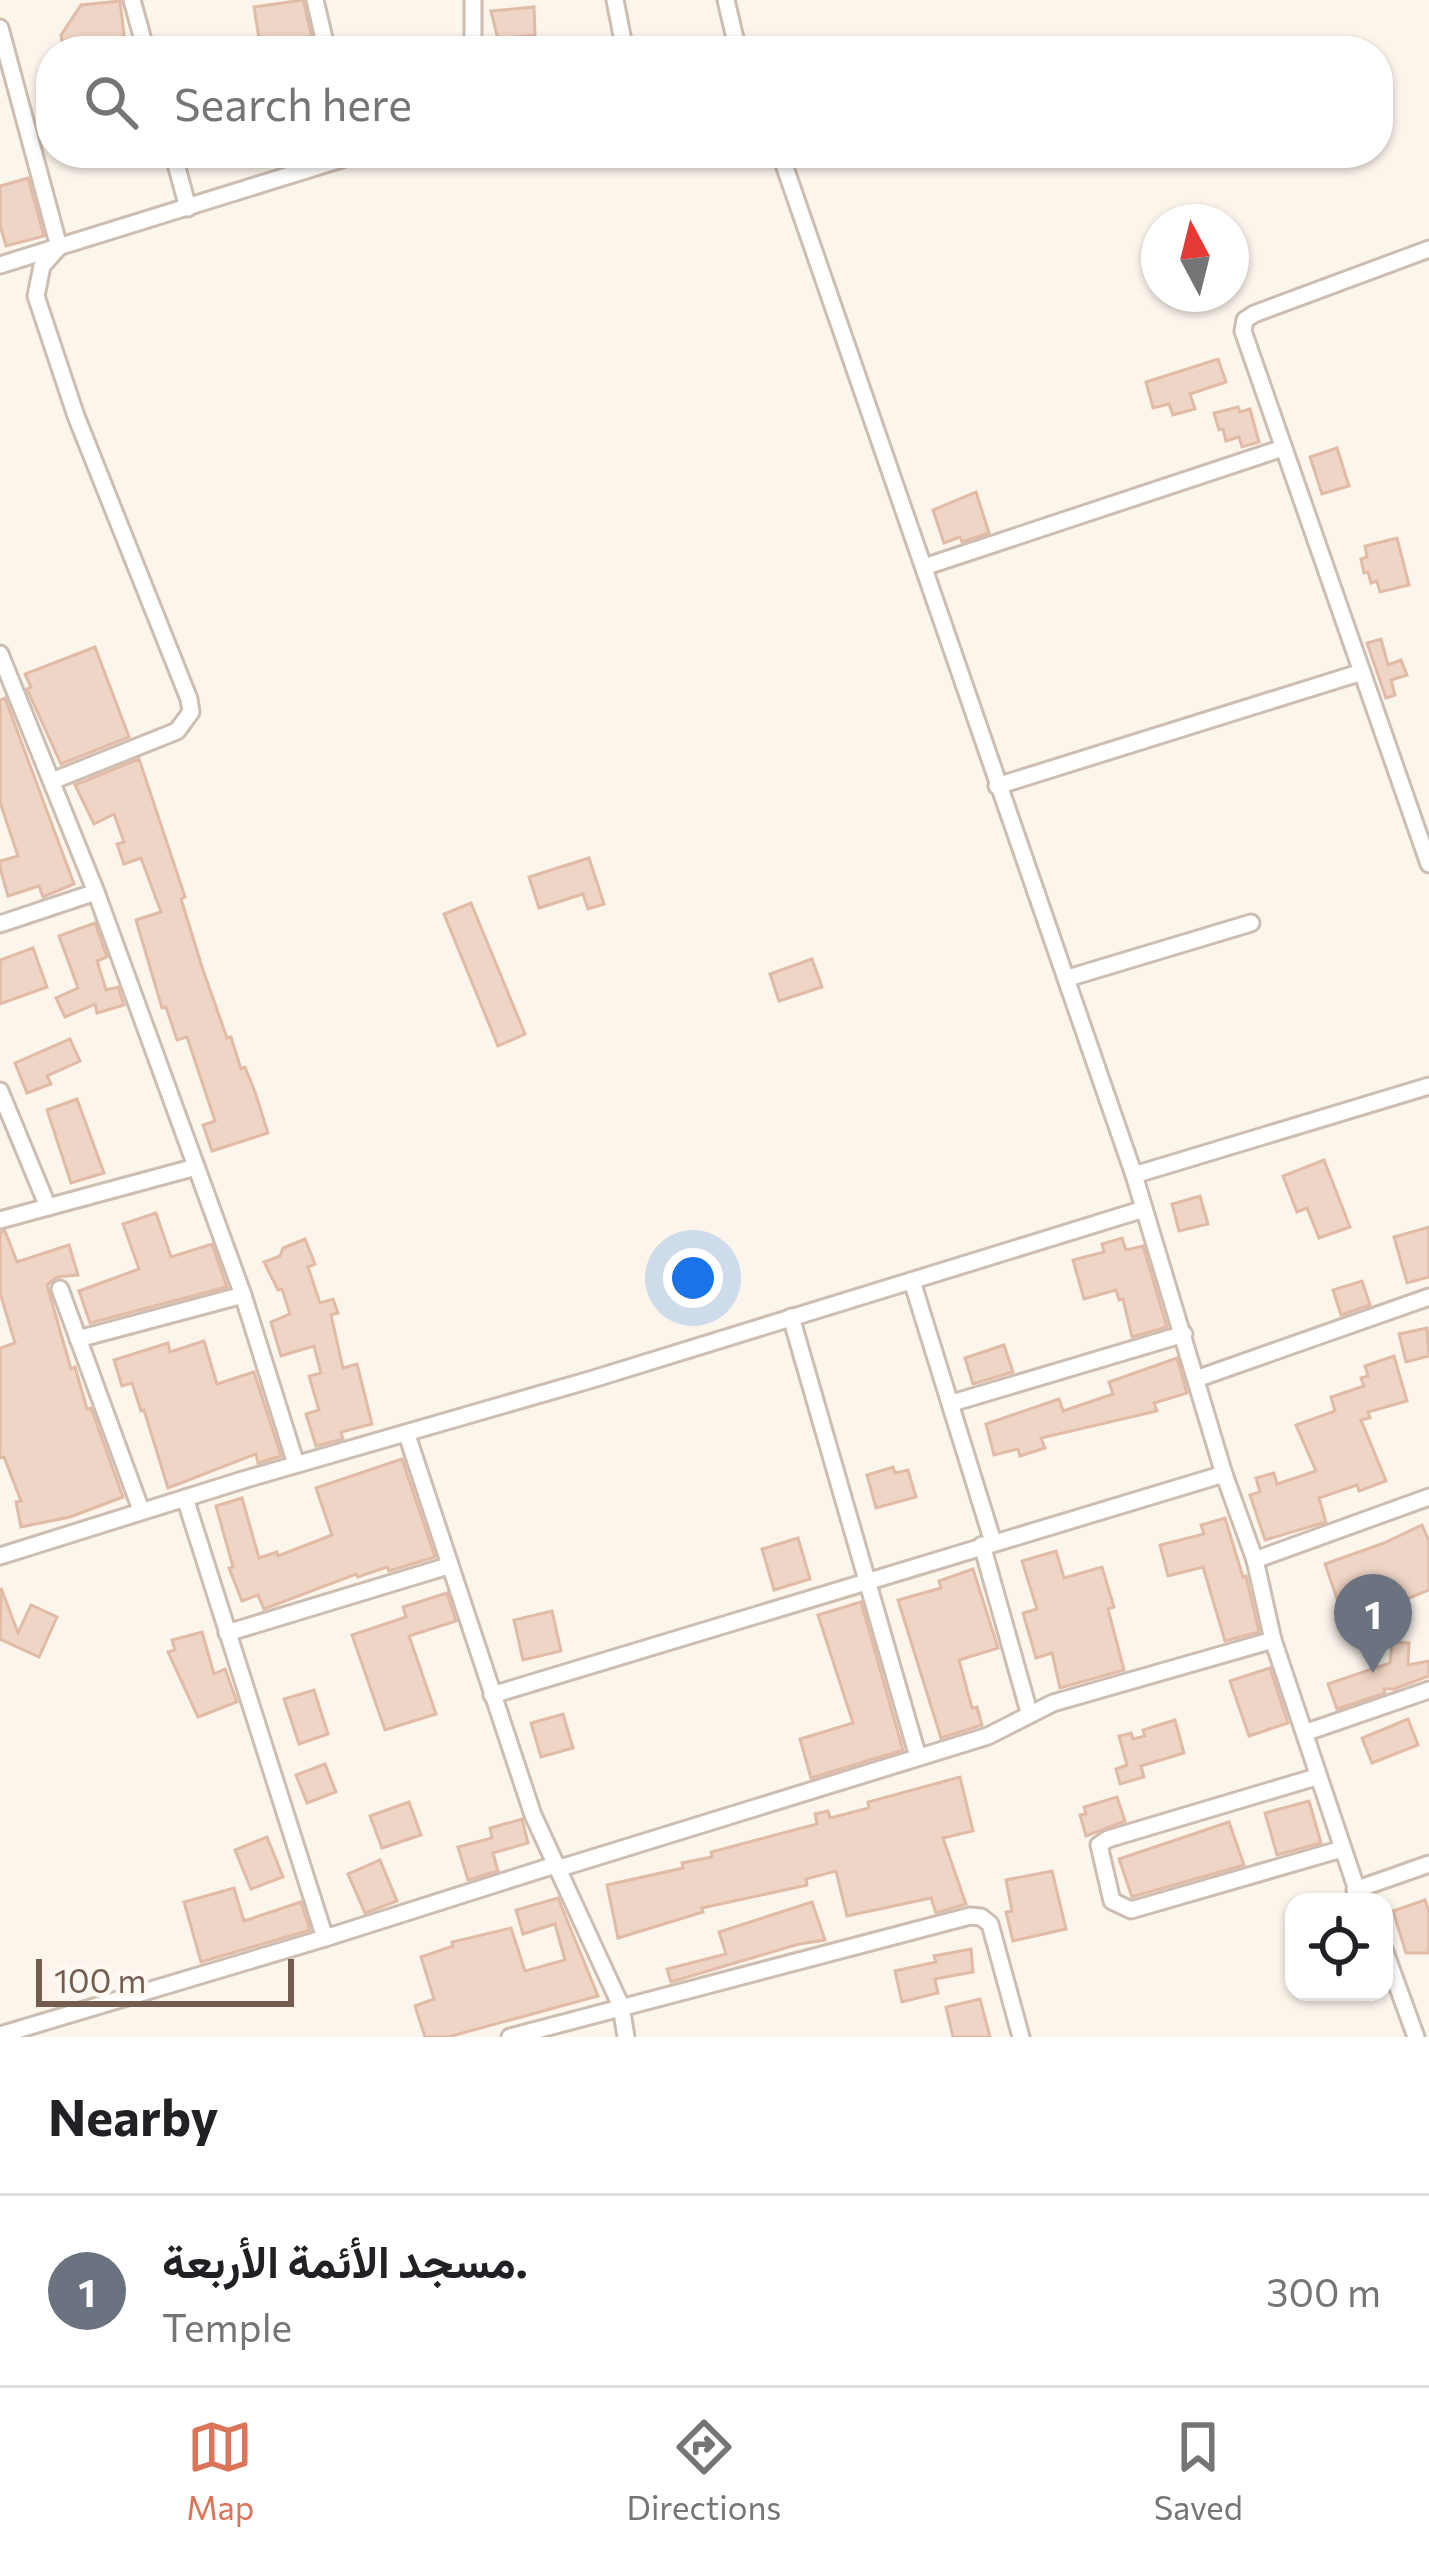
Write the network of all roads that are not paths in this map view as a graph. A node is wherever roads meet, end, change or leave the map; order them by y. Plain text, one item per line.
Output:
1 (132, 0) edge
2 (315, 0) edge
3 (473, 0) edge
4 (615, 0) edge
5 (725, 0) edge
6 (0, 28) edge
7 (142, 36) edge
8 (323, 36) edge
9 (473, 36) edge
10 (622, 36) edge
11 (734, 36) edge
12 (36, 162) edge
13 (38, 168) edge
14 (177, 168) edge
15 (310, 168) edge
16 (785, 168) edge
17 (188, 208) junction
18 (59, 247) junction
19 (1429, 249) edge
20 (0, 265) edge
21 (1283, 448) junction
22 (924, 567) junction
23 (0, 654) edge
24 (1362, 672) junction
25 (52, 781) junction
26 (997, 786) junction
27 (1429, 864) edge
28 (96, 892) junction
29 (1251, 923) dead end
30 (0, 924) edge
31 (1068, 978) junction
32 (1429, 1085) edge
33 (0, 1091) edge
34 (196, 1167) junction
35 (1134, 1175) junction
36 (48, 1207) junction
37 (1144, 1208) junction
38 (0, 1220) edge
39 (912, 1281) junction
40 (60, 1289) dead end
41 (243, 1295) junction
42 (1429, 1297) edge
43 (791, 1318) junction
44 (1184, 1334) junction
45 (78, 1339) junction
46 (1196, 1379) junction
47 (952, 1402) junction
48 (407, 1435) junction
49 (296, 1464) junction
50 (1224, 1474) junction
51 (1429, 1497) edge
52 (185, 1498) junction
53 (142, 1510) junction
54 (987, 1544) junction
55 (1, 1553) edge
56 (1255, 1559) junction
57 (448, 1566) junction
58 (868, 1580) junction
59 (227, 1633) junction
60 (1273, 1640) junction
61 (1429, 1690) edge
62 (491, 1695) junction
63 (1029, 1712) junction
64 (1307, 1732) junction
65 (918, 1757) junction
66 (1316, 1777) junction
67 (1342, 1849) junction
68 (1429, 1864) edge
69 (556, 1867) junction
70 (1357, 1893) edge
71 (1365, 1893) edge
72 (326, 1939) junction
73 (1393, 1974) edge
74 (621, 2006) junction
75 (0, 2035) edge
76 (510, 2037) edge
77 (626, 2037) edge
78 (1021, 2037) edge
79 (1416, 2037) edge

1 - 7 street
2 - 8 street
3 - 9 street
4 - 10 street
5 - 11 street
6 - 12 street
13 - 18 street
14 - 17 street
15 - 17 street
16 - 22 street
17 - 18 street
18 - 20 street
18 - 25 street
19 - 21 street
21 - 22 street
21 - 24 street
22 - 26 street
23 - 25 street
24 - 26 street
24 - 27 street
25 - 28 street
26 - 31 street
28 - 30 street
28 - 34 street
29 - 31 street
31 - 35 street
32 - 35 street
33 - 36 street
34 - 36 street
34 - 41 street
35 - 37 street
36 - 38 street
37 - 39 street
37 - 44 street
39 - 43 street
39 - 47 street
40 - 45 street
41 - 45 street
41 - 49 street
42 - 46 street
43 - 48 street
43 - 58 street
44 - 46 street
44 - 47 street
45 - 53 street
46 - 50 street
47 - 54 street
48 - 49 street
48 - 57 street
49 - 52 street
50 - 54 street
50 - 56 street
51 - 56 street
52 - 53 street
52 - 59 street
53 - 55 street
54 - 58 street
54 - 63 street
56 - 60 street
57 - 59 street
57 - 62 street
58 - 62 street
58 - 65 street
59 - 72 street
60 - 63 street
60 - 64 street
61 - 64 street
62 - 69 street
63 - 65 street
64 - 66 street
65 - 69 street
66 - 67 street
66 - 67 street
67 - 70 street
68 - 71 street
69 - 72 street
69 - 74 street
72 - 75 street
73 - 79 street
74 - 76 street
74 - 77 street
74 - 78 street

